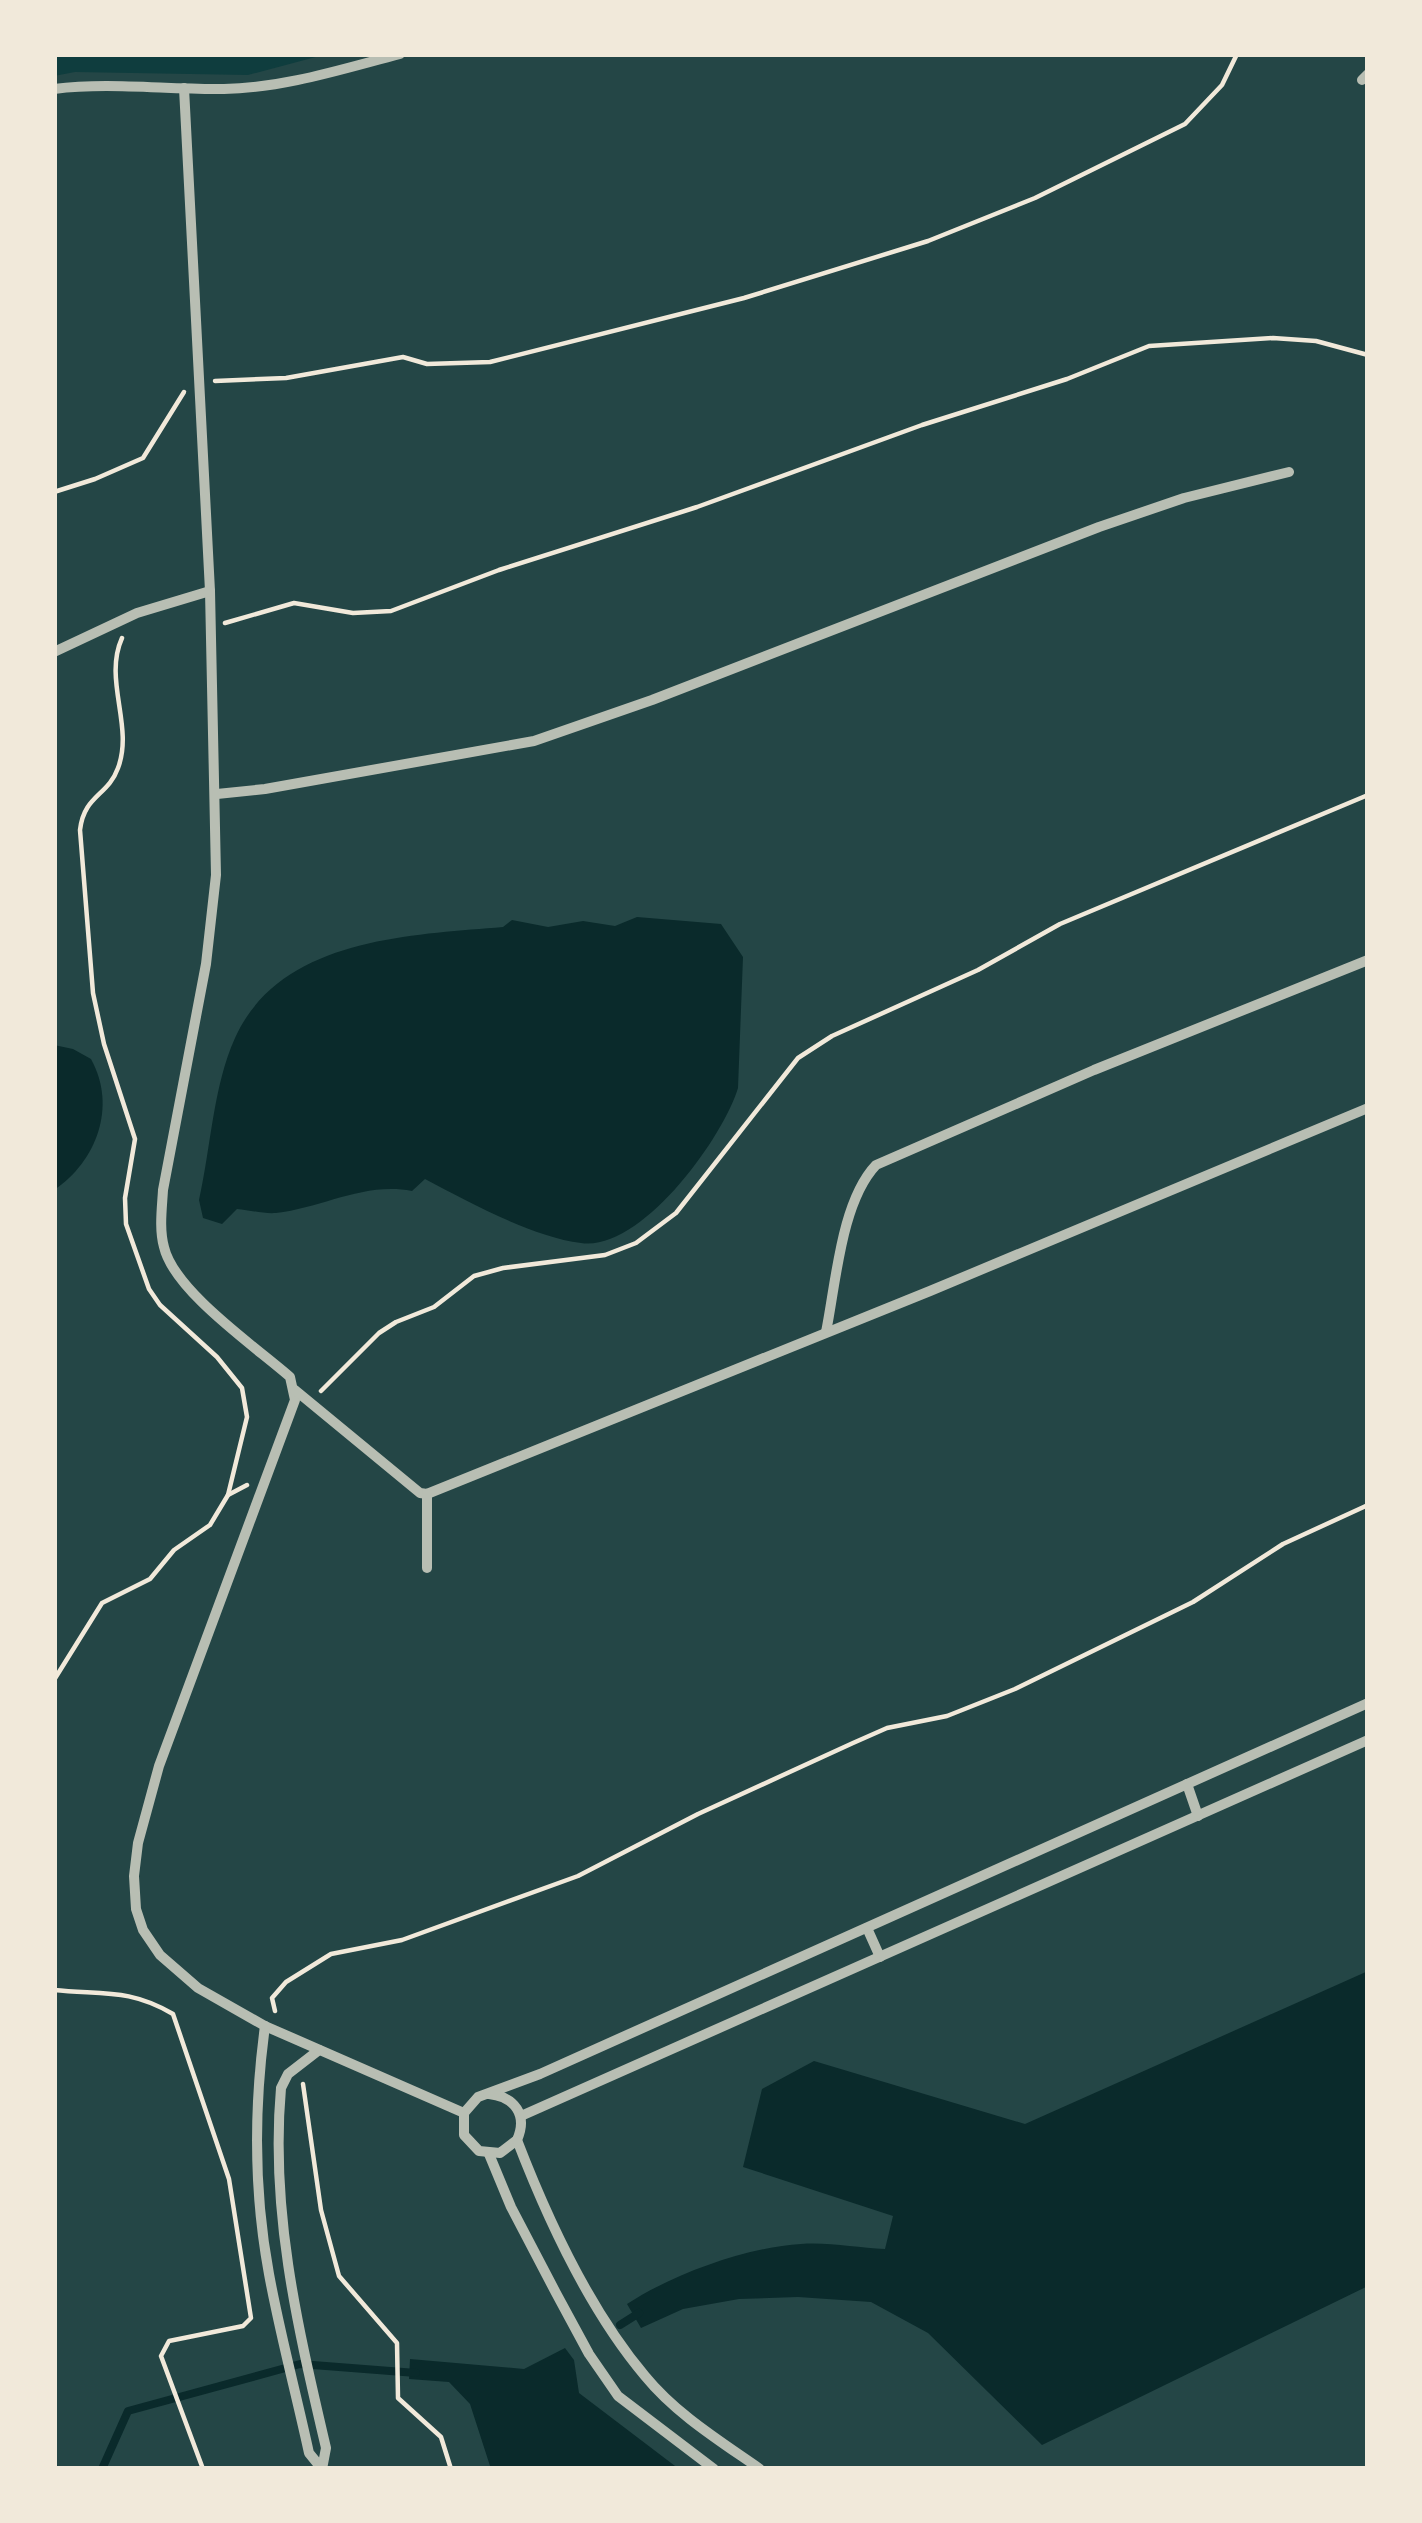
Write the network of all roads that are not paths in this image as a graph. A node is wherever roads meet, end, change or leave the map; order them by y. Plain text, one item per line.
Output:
1 (400, 54) edge
2 (184, 88) junction
3 (54, 89) edge
4 (1289, 472) dead end
5 (210, 591) junction
6 (54, 652) edge
7 (217, 794) junction
8 (1368, 960) edge
9 (1368, 1108) edge
10 (826, 1332) junction
11 (295, 1390) junction
12 (427, 1494) junction
13 (428, 1568) dead end
14 (1368, 1703) edge
15 (1368, 1740) edge
16 (1187, 1784) junction
17 (1198, 1816) junction
18 (867, 1928) junction
19 (880, 1958) junction
20 (265, 2026) junction
21 (319, 2050) junction
22 (489, 2094) junction
23 (464, 2113) junction
24 (521, 2116) junction
25 (517, 2140) junction
26 (489, 2154) junction
27 (322, 2469) edge
28 (714, 2469) edge
29 (760, 2469) edge

1 - 2 street
2 - 3 street
2 - 5 street
4 - 7 street
5 - 6 street
5 - 7 street
7 - 11 street
8 - 10 street
9 - 10 street
10 - 12 street
11 - 12 street
11 - 20 street
12 - 13 street
14 - 16 street
15 - 17 street
16 - 17 street
16 - 18 street
17 - 19 street
18 - 19 street
18 - 22 street
19 - 24 street
20 - 21 street
20 - 27 street
21 - 23 street
21 - 27 street
22 - 23 street
22 - 24 street
23 - 26 street
24 - 25 street
25 - 26 street
25 - 29 street
26 - 28 street

